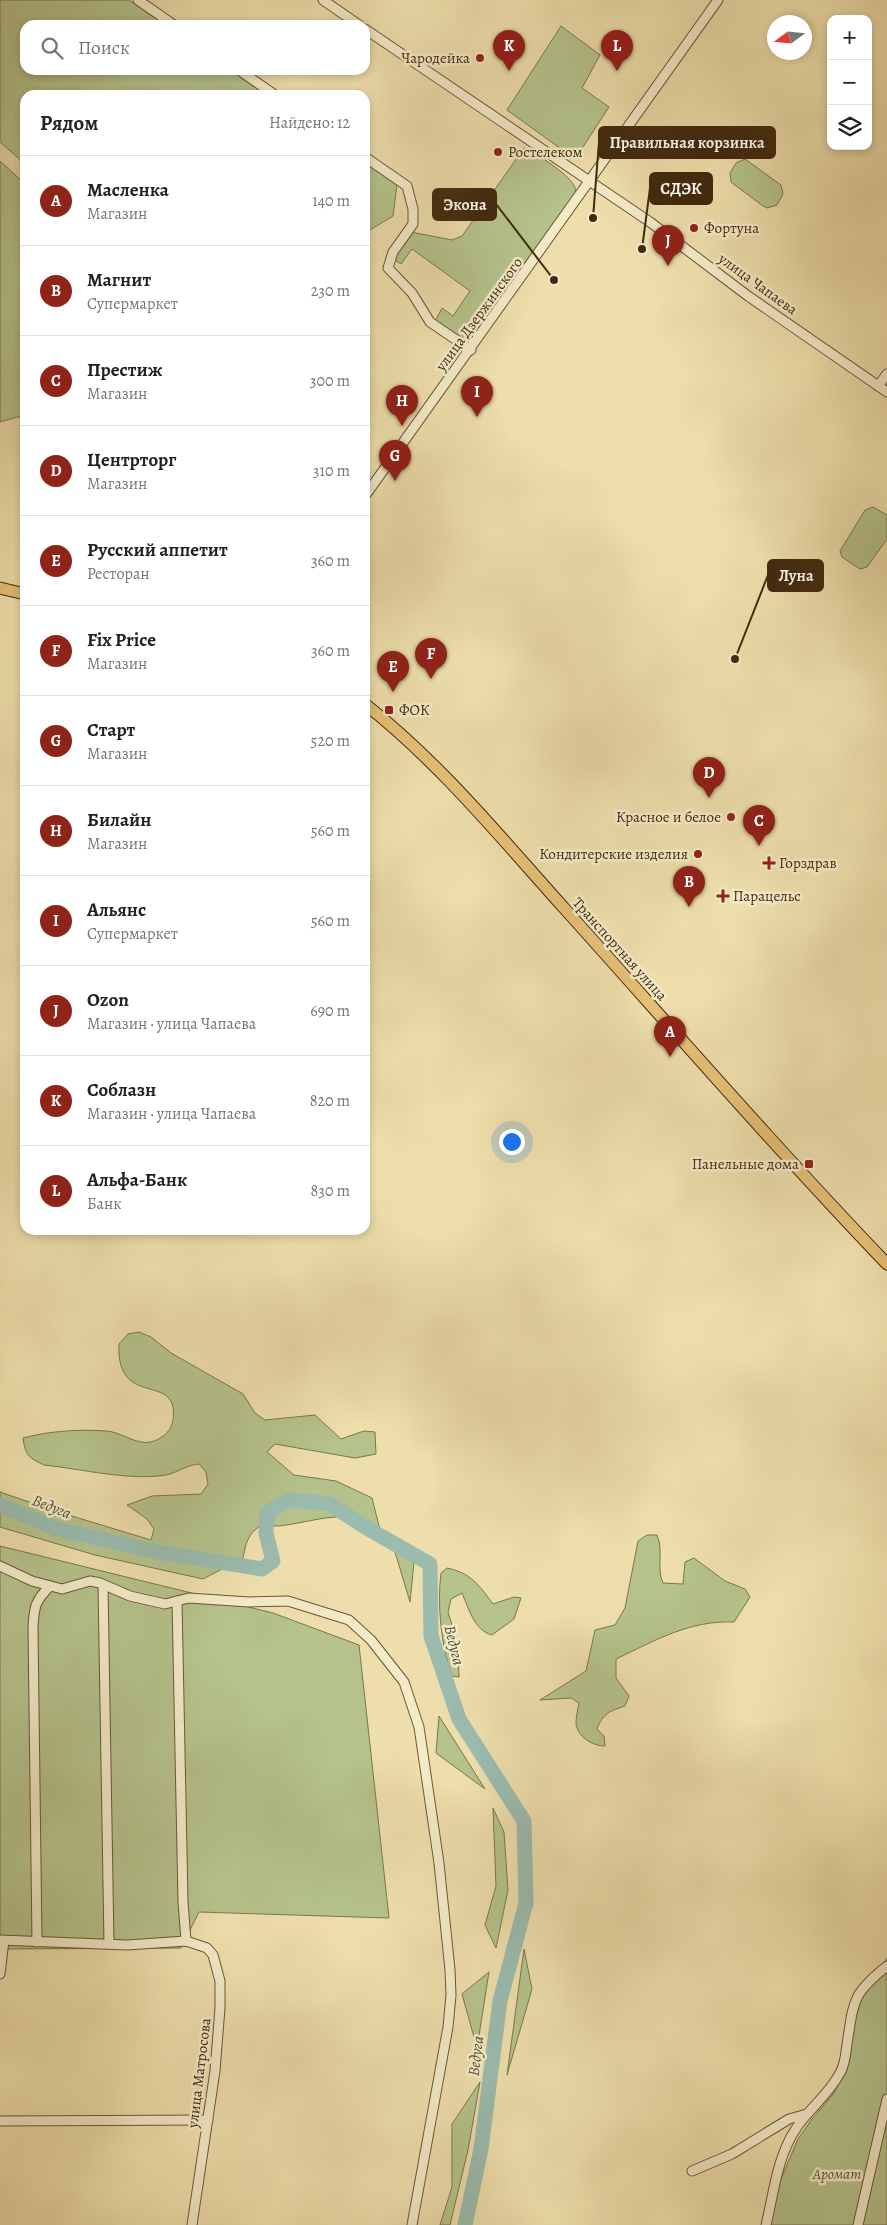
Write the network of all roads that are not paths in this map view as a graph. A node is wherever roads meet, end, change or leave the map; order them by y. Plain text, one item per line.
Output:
1 (138, 0) edge
2 (323, 0) edge
3 (718, 0) edge
4 (167, 20) edge
5 (352, 20) edge
6 (370, 32) edge
7 (246, 75) edge
8 (268, 90) edge
9 (370, 160) edge
10 (590, 181) junction
11 (470, 350) junction
12 (887, 374) edge
13 (878, 386) junction
14 (887, 392) edge
15 (370, 489) edge
16 (0, 588) edge
17 (20, 593) edge
18 (370, 708) edge
19 (887, 1264) edge
20 (0, 1566) edge
21 (104, 1584) junction
22 (50, 1586) junction
23 (177, 1601) junction
24 (2, 1940) edge
25 (186, 1941) junction
26 (37, 1942) junction
27 (109, 1944) junction
28 (887, 1966) edge
29 (0, 1974) edge
30 (887, 2099) edge
31 (807, 2114) junction
32 (0, 2120) edge
33 (208, 2120) junction
34 (692, 2171) dead end
35 (192, 2225) edge
36 (412, 2225) edge
37 (766, 2225) edge
38 (858, 2225) edge

1 - 4 street
2 - 5 street
3 - 10 street, улица Дзержинского
6 - 10 street, улица Чапаева
7 - 8 street
9 - 11 street
10 - 11 street, улица Дзержинского
10 - 13 street, улица Чапаева
11 - 15 street, улица Дзержинского
12 - 13 street
13 - 14 street, улица Чапаева
16 - 17 main road
18 - 19 main road, Транспортная улица
20 - 22 street
21 - 22 street
21 - 23 street
21 - 27 street
22 - 26 street
23 - 25 street
23 - 36 street
24 - 26 street
24 - 29 street
25 - 27 street
25 - 33 street, улица Матросова
26 - 27 street
28 - 31 street
30 - 38 street
31 - 34 street
31 - 37 street
32 - 33 street
33 - 35 street, улица Матросова

